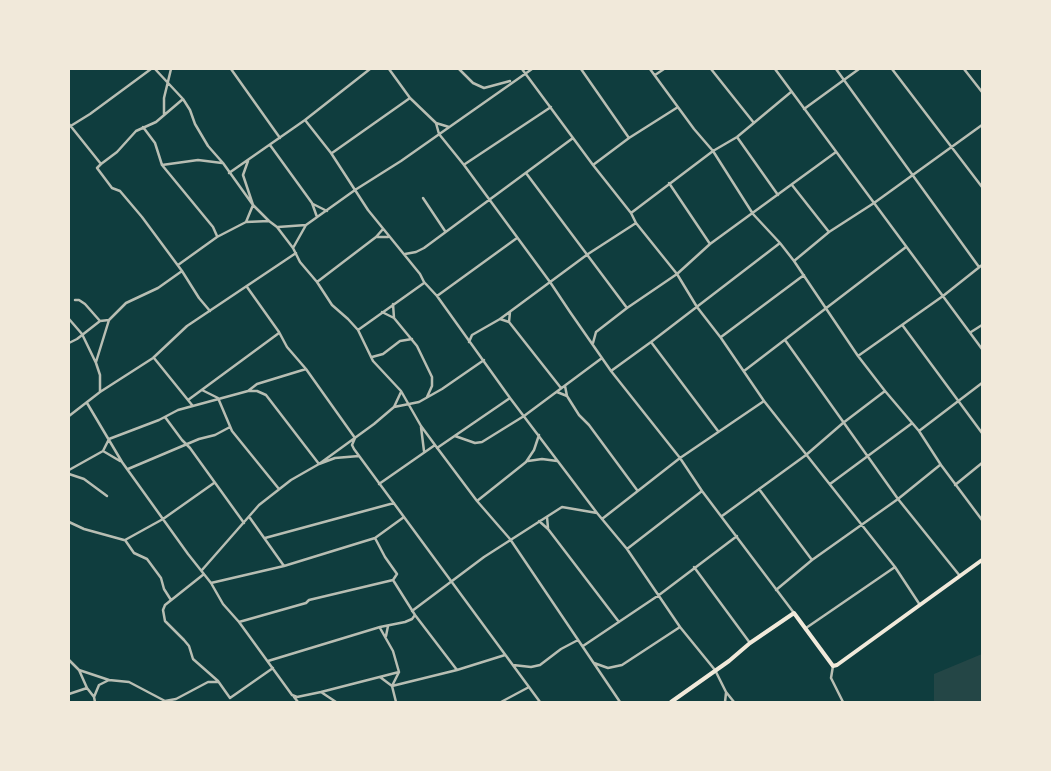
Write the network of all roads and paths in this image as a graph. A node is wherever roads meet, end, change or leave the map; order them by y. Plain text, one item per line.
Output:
1 (150, 69) edge
2 (156, 69) edge
3 (171, 69) edge
4 (231, 69) edge
5 (370, 69) edge
6 (389, 69) edge
7 (459, 69) edge
8 (522, 69) edge
9 (532, 69) edge
10 (581, 69) edge
11 (650, 69) edge
12 (664, 69) edge
13 (711, 69) edge
14 (775, 69) edge
15 (836, 69) edge
16 (859, 69) edge
17 (892, 69) edge
18 (964, 69) edge
19 (364, 70) edge
20 (526, 73) junction
21 (655, 75) junction
22 (513, 80) junction
23 (844, 80) junction
24 (168, 85) junction
25 (982, 90) edge
26 (791, 92) junction
27 (410, 98) junction
28 (183, 99) junction
29 (551, 107) junction
30 (678, 107) junction
31 (804, 109) junction
32 (164, 114) junction
33 (305, 120) junction
34 (436, 123) junction
35 (754, 123) junction
36 (982, 125) edge
37 (69, 126) edge
38 (143, 127) junction
39 (449, 127) junction
40 (439, 134) junction
41 (737, 136) junction
42 (280, 138) junction
43 (572, 138) junction
44 (629, 138) junction
45 (270, 145) junction
46 (950, 146) junction
47 (713, 151) junction
48 (837, 152) junction
49 (331, 153) junction
50 (249, 159) junction
51 (223, 163) junction
52 (100, 164) junction
53 (162, 165) junction
54 (464, 165) junction
55 (593, 165) junction
56 (526, 172) junction
57 (229, 173) junction
58 (913, 173) junction
59 (669, 183) junction
60 (792, 185) junction
61 (982, 187) edge
62 (355, 190) junction
63 (778, 195) junction
64 (424, 198) dead end
65 (490, 200) junction
66 (312, 203) junction
67 (874, 203) junction
68 (254, 205) junction
69 (328, 211) junction
70 (631, 212) junction
71 (754, 214) junction
72 (317, 217) junction
73 (246, 222) junction
74 (269, 222) junction
75 (636, 222) junction
76 (306, 225) junction
77 (277, 227) junction
78 (383, 229) junction
79 (445, 231) junction
80 (829, 232) junction
81 (388, 236) junction
82 (217, 237) junction
83 (376, 237) junction
84 (517, 238) junction
85 (780, 243) junction
86 (710, 244) junction
87 (906, 247) junction
88 (293, 248) junction
89 (296, 253) junction
90 (404, 254) junction
91 (588, 254) junction
92 (794, 261) junction
93 (178, 265) junction
94 (981, 266) edge
95 (182, 271) junction
96 (677, 274) junction
97 (804, 275) junction
98 (317, 282) junction
99 (424, 282) junction
100 (550, 282) junction
101 (247, 287) junction
102 (437, 296) junction
103 (943, 296) junction
104 (75, 300) dead end
105 (394, 303) junction
106 (697, 307) junction
107 (627, 308) junction
108 (827, 308) junction
109 (210, 311) junction
110 (382, 312) junction
111 (510, 312) junction
112 (394, 318) junction
113 (69, 319) edge
114 (500, 319) junction
115 (109, 320) junction
116 (100, 321) junction
117 (509, 322) junction
118 (982, 324) edge
119 (902, 326) junction
120 (358, 330) junction
121 (279, 332) junction
122 (971, 333) junction
123 (82, 334) junction
124 (406, 334) junction
125 (721, 338) junction
126 (412, 339) junction
127 (403, 340) junction
128 (785, 340) junction
129 (469, 342) junction
130 (651, 342) junction
131 (69, 343) edge
132 (593, 344) junction
133 (982, 350) edge
134 (858, 356) junction
135 (371, 357) junction
136 (154, 358) junction
137 (602, 358) junction
138 (484, 360) junction
139 (96, 362) junction
140 (306, 369) junction
141 (744, 370) junction
142 (611, 371) junction
143 (982, 383) edge
144 (257, 384) junction
145 (565, 386) junction
146 (561, 388) junction
147 (202, 390) junction
148 (248, 391) junction
149 (257, 391) junction
150 (401, 391) junction
151 (100, 392) junction
152 (557, 392) junction
153 (885, 392) junction
154 (567, 396) junction
155 (427, 397) junction
156 (218, 398) junction
157 (510, 398) junction
158 (188, 400) junction
159 (764, 401) junction
160 (958, 402) junction
161 (87, 403) junction
162 (192, 405) junction
163 (409, 405) junction
164 (394, 407) junction
165 (69, 416) edge
166 (524, 416) junction
167 (165, 417) junction
168 (843, 423) junction
169 (912, 424) junction
170 (421, 426) junction
171 (230, 427) junction
172 (919, 431) junction
173 (718, 432) junction
174 (982, 433) edge
175 (539, 435) junction
176 (455, 436) junction
177 (356, 438) junction
178 (109, 439) junction
179 (186, 446) junction
180 (436, 446) junction
181 (103, 451) junction
182 (424, 452) junction
183 (806, 455) junction
184 (868, 455) junction
185 (359, 456) junction
186 (680, 458) junction
187 (558, 461) junction
188 (122, 462) junction
189 (526, 462) junction
190 (982, 463) edge
191 (320, 464) junction
192 (940, 465) junction
193 (128, 470) junction
194 (69, 472) edge
195 (214, 482) junction
196 (379, 484) junction
197 (830, 484) junction
198 (955, 485) junction
199 (279, 489) junction
200 (758, 489) junction
201 (637, 490) junction
202 (702, 491) junction
203 (107, 496) dead end
204 (898, 499) junction
205 (477, 501) junction
206 (394, 503) junction
207 (597, 513) junction
208 (722, 516) junction
209 (404, 517) junction
210 (547, 517) junction
211 (249, 518) junction
212 (163, 519) junction
213 (602, 519) junction
214 (982, 520) edge
215 (539, 521) junction
216 (69, 522) edge
217 (244, 523) junction
218 (860, 525) junction
219 (548, 529) junction
220 (737, 536) junction
221 (265, 538) junction
222 (375, 538) junction
223 (510, 539) junction
224 (125, 540) junction
225 (627, 549) junction
226 (812, 560) junction
227 (982, 560) edge
228 (284, 566) junction
229 (694, 567) junction
230 (895, 567) junction
231 (202, 570) junction
232 (204, 574) junction
233 (960, 576) junction
234 (393, 580) junction
235 (450, 582) junction
236 (211, 583) junction
237 (776, 590) junction
238 (659, 595) junction
239 (171, 600) junction
240 (920, 605) junction
241 (412, 611) junction
242 (794, 613) junction
243 (415, 615) junction
244 (239, 622) junction
245 (618, 622) junction
246 (388, 626) junction
247 (680, 627) junction
248 (380, 628) junction
249 (806, 628) junction
250 (386, 636) junction
251 (578, 640) junction
252 (750, 643) junction
253 (583, 646) junction
254 (505, 655) junction
255 (69, 660) edge
256 (268, 661) junction
257 (592, 662) junction
258 (514, 665) junction
259 (833, 666) junction
260 (272, 668) junction
261 (79, 670) junction
262 (457, 670) junction
263 (715, 670) junction
264 (399, 672) junction
265 (380, 677) junction
266 (110, 680) junction
267 (218, 682) junction
268 (392, 686) junction
269 (529, 687) junction
270 (87, 688) junction
271 (321, 692) junction
272 (726, 692) junction
273 (69, 694) edge
274 (294, 696) junction
275 (94, 697) junction
276 (230, 698) junction
277 (95, 702) edge
278 (230, 702) edge
279 (298, 702) edge
280 (336, 702) edge
281 (396, 702) edge
282 (501, 702) edge
283 (540, 702) edge
284 (620, 702) edge
285 (671, 702) edge
286 (725, 702) edge
287 (734, 702) edge
288 (843, 702) edge

1 - 37 street
2 - 24 street
3 - 24 street
4 - 42 street
5 - 19 street
6 - 27 street
7 - 22 street
8 - 20 street
9 - 20 street
10 - 44 street
11 - 21 street
12 - 21 street
13 - 35 street
14 - 26 street
15 - 23 street
16 - 23 street
17 - 46 street
18 - 25 street
19 - 33 street
20 - 22 street
20 - 29 street
21 - 30 street
22 - 39 street
23 - 31 street
23 - 58 street
24 - 28 street
24 - 32 street
26 - 31 street
26 - 35 street
27 - 34 street
27 - 49 street
28 - 32 street
28 - 51 street
29 - 43 street
29 - 54 street
30 - 44 street
30 - 47 street
31 - 48 street
32 - 38 street
33 - 42 street
33 - 49 street
34 - 39 street
34 - 40 street
35 - 41 street
36 - 46 street
37 - 52 street
38 - 52 street
38 - 53 street
39 - 40 street
40 - 54 street
40 - 62 street
41 - 47 street
41 - 63 street
42 - 45 street
43 - 55 street
43 - 56 street
44 - 55 street
45 - 50 street
45 - 66 street
46 - 58 street
46 - 61 street
47 - 59 street
47 - 71 street
48 - 60 street
48 - 67 street
49 - 62 street
50 - 57 street
50 - 68 street
51 - 53 street
51 - 57 street
52 - 93 street
53 - 82 street
54 - 65 street
55 - 70 street
56 - 65 street
56 - 91 street
57 - 68 street
58 - 67 street
58 - 94 street
59 - 70 street
59 - 86 street
60 - 63 street
60 - 80 street
62 - 69 street
62 - 78 street
63 - 71 street
64 - 79 street
65 - 79 street
65 - 84 street
66 - 69 street
66 - 72 street
67 - 80 street
67 - 87 street
68 - 73 street
68 - 74 street
69 - 72 street
70 - 75 street
71 - 85 street
71 - 86 street
72 - 76 street
73 - 74 street
73 - 82 street
74 - 77 street
75 - 91 street
75 - 96 street
76 - 77 street
76 - 88 street
77 - 88 street
78 - 81 street
78 - 83 street
79 - 90 street
80 - 92 street
81 - 83 street
81 - 90 street
82 - 93 street
83 - 98 street
84 - 100 street
84 - 102 street
85 - 92 street
85 - 106 street
86 - 96 street
87 - 103 street
87 - 108 street
88 - 89 street
89 - 98 street
89 - 101 street
90 - 99 street
91 - 100 street
91 - 107 street
92 - 97 street
93 - 95 street
94 - 103 street
95 - 109 street
95 - 115 street
96 - 106 street
96 - 107 street
97 - 108 street
97 - 125 street
98 - 120 street
99 - 102 street
99 - 105 street
100 - 111 street
100 - 132 street
101 - 109 street
101 - 121 street
102 - 129 street
103 - 119 street
103 - 122 street
104 - 116 street
105 - 110 street
105 - 112 street
106 - 125 street
106 - 130 street
107 - 132 street
108 - 128 street
108 - 134 street
109 - 136 street
110 - 112 street
110 - 120 street
111 - 114 street
111 - 117 street
112 - 124 street
113 - 123 street
114 - 117 street
114 - 129 street
115 - 116 street
115 - 139 street
116 - 123 street
117 - 146 street
118 - 122 street
119 - 134 street
119 - 160 street
120 - 135 street
121 - 140 street
121 - 147 street
122 - 133 street
123 - 131 street
123 - 139 street
124 - 126 street
124 - 127 street
125 - 141 street
126 - 127 street
126 - 155 street
127 - 135 street
128 - 141 street
128 - 168 street
129 - 138 street
130 - 142 street
130 - 173 street
132 - 137 street
134 - 153 street
135 - 150 street
136 - 151 street
136 - 158 street
137 - 142 street
137 - 145 street
138 - 155 street
138 - 157 street
139 - 151 street
140 - 144 street
140 - 177 street
141 - 159 street
142 - 186 street
143 - 160 street
144 - 148 street
144 - 149 street
145 - 146 street
145 - 154 street
146 - 152 street
147 - 156 street
147 - 158 street
148 - 149 street
148 - 156 street
149 - 191 street
150 - 163 street
150 - 164 street
151 - 161 street
152 - 154 street
152 - 166 street
153 - 168 street
153 - 169 street
154 - 201 street
155 - 163 street
156 - 162 street
156 - 171 street
157 - 166 street
157 - 176 street
158 - 162 street
159 - 173 street
159 - 183 street
160 - 172 street
160 - 174 street
161 - 165 street
161 - 178 street
162 - 167 street
163 - 164 street
163 - 170 street
164 - 177 street
166 - 175 street
166 - 176 street
167 - 178 street
167 - 179 street
168 - 183 street
168 - 184 street
169 - 172 street
169 - 184 street
170 - 180 street
170 - 182 street
171 - 179 street
171 - 199 street
172 - 192 street
173 - 186 street
175 - 187 street
175 - 189 street
176 - 180 street
177 - 185 street
177 - 191 street
178 - 181 street
178 - 188 street
179 - 193 street
179 - 195 street
180 - 182 street
180 - 205 street
181 - 188 street
181 - 194 street
182 - 196 street
183 - 197 street
183 - 200 street
184 - 197 street
184 - 204 street
185 - 191 street
185 - 196 street
186 - 201 street
186 - 202 street
187 - 189 street
187 - 207 street
188 - 193 street
189 - 205 street
190 - 198 street
191 - 199 street
192 - 198 street
192 - 204 street
193 - 212 street
194 - 203 street
195 - 212 street
195 - 217 street
196 - 206 street
197 - 218 street
198 - 214 street
199 - 211 street
200 - 208 street
200 - 226 street
201 - 213 street
202 - 208 street
202 - 225 street
204 - 218 street
204 - 233 street
205 - 223 street
206 - 209 street
206 - 221 street
207 - 210 street
207 - 213 street
208 - 220 street
209 - 222 street
209 - 235 street
210 - 215 street
210 - 219 street
211 - 217 street
211 - 221 street
212 - 224 street
212 - 231 street
213 - 225 street
215 - 219 street
215 - 223 street
216 - 224 street
217 - 231 street
218 - 226 street
218 - 230 street
219 - 245 street
220 - 229 street
220 - 237 street
221 - 228 street
222 - 228 street
222 - 234 street
223 - 235 street
223 - 251 street
224 - 239 street
225 - 238 street
226 - 237 street
227 - 233 main road
228 - 236 street
229 - 238 street
229 - 252 street
230 - 240 street
230 - 249 street
231 - 232 street
232 - 236 street
232 - 239 street
233 - 240 main road
234 - 241 street
234 - 244 street
235 - 241 street
235 - 254 street
236 - 244 street
237 - 242 street
238 - 245 street
238 - 247 street
239 - 267 street
240 - 259 main road
241 - 243 street
242 - 249 main road
242 - 252 main road
243 - 246 street
243 - 262 street
244 - 256 street
245 - 253 street
246 - 248 street
246 - 250 street
247 - 257 street
247 - 263 street
248 - 250 street
248 - 256 street
249 - 259 main road
250 - 264 street
251 - 253 street
251 - 258 street
252 - 263 main road
253 - 257 street
254 - 258 street
254 - 262 street
255 - 261 street
256 - 260 street
257 - 284 street
258 - 269 street
259 - 288 street
260 - 274 street
260 - 276 street
261 - 266 street
261 - 270 street
262 - 268 street
263 - 272 street
263 - 285 main road
264 - 265 street
264 - 268 street
265 - 268 street
265 - 271 street
266 - 267 street
266 - 275 street
267 - 276 street
268 - 281 street
269 - 282 street
269 - 283 street
270 - 273 street
270 - 275 street
271 - 274 street
271 - 280 street
272 - 286 street
272 - 287 street
274 - 279 street
275 - 277 street
276 - 278 street

